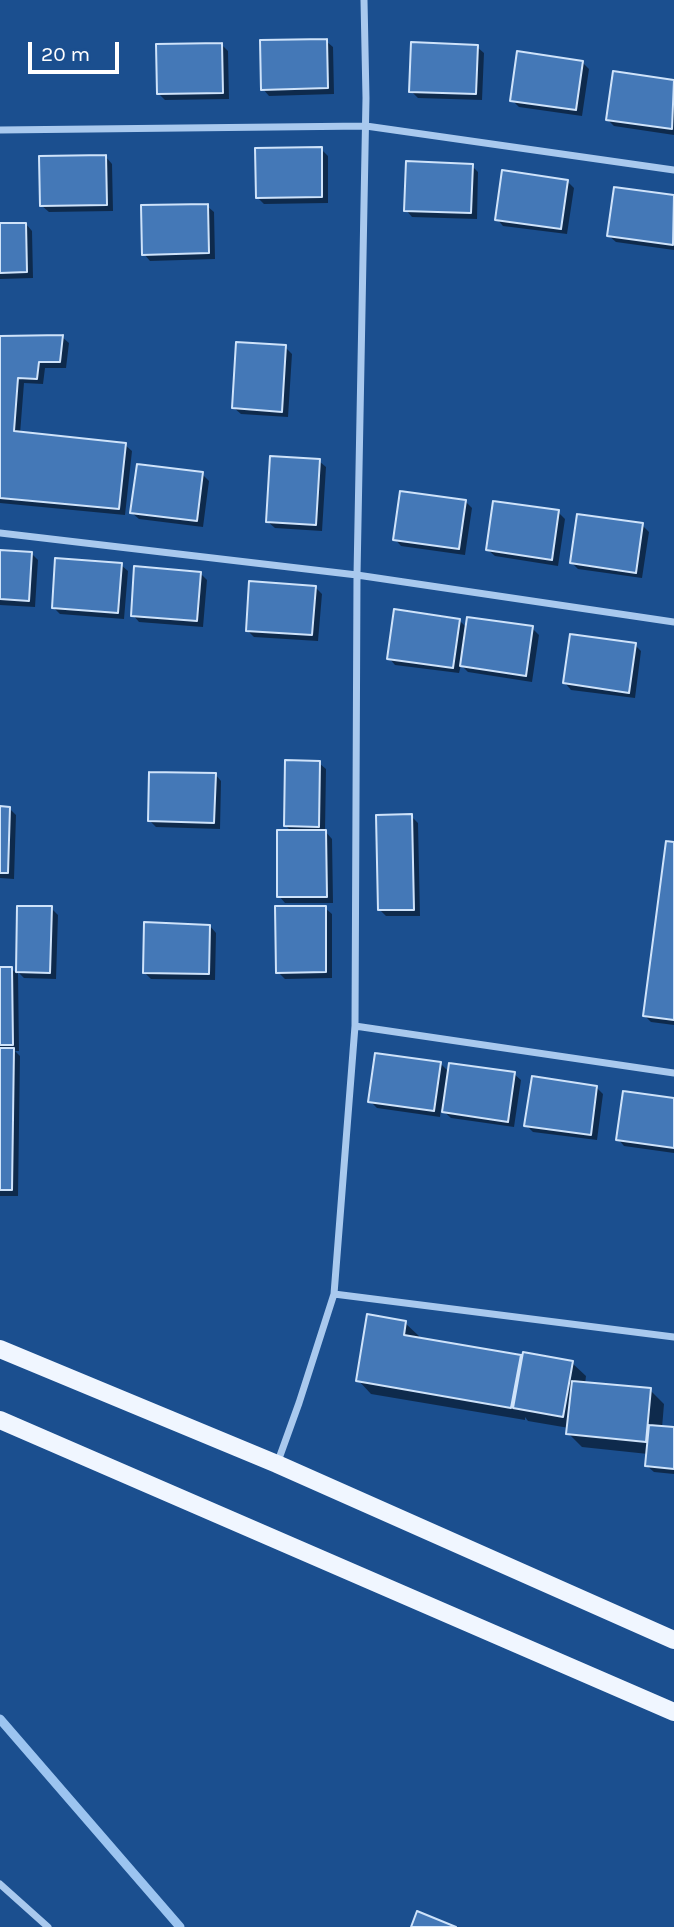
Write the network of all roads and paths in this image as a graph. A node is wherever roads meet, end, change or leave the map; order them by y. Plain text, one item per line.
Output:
1 (364, 0) edge
2 (366, 126) junction
3 (0, 130) edge
4 (674, 170) edge
5 (0, 533) edge
6 (356, 575) junction
7 (674, 622) edge
8 (355, 1026) junction
9 (674, 1073) edge
10 (334, 1294) junction
11 (674, 1337) edge
12 (0, 1349) edge
13 (0, 1420) edge
14 (276, 1464) junction
15 (674, 1640) edge
16 (674, 1712) edge
17 (0, 1884) edge
18 (48, 1927) edge

1 - 2 street
2 - 3 street
2 - 4 street
2 - 6 street
5 - 6 street
6 - 7 street
6 - 8 street
8 - 9 street
8 - 10 street
10 - 11 street
10 - 14 street
12 - 14 main road
13 - 16 main road
14 - 15 main road
17 - 18 street

